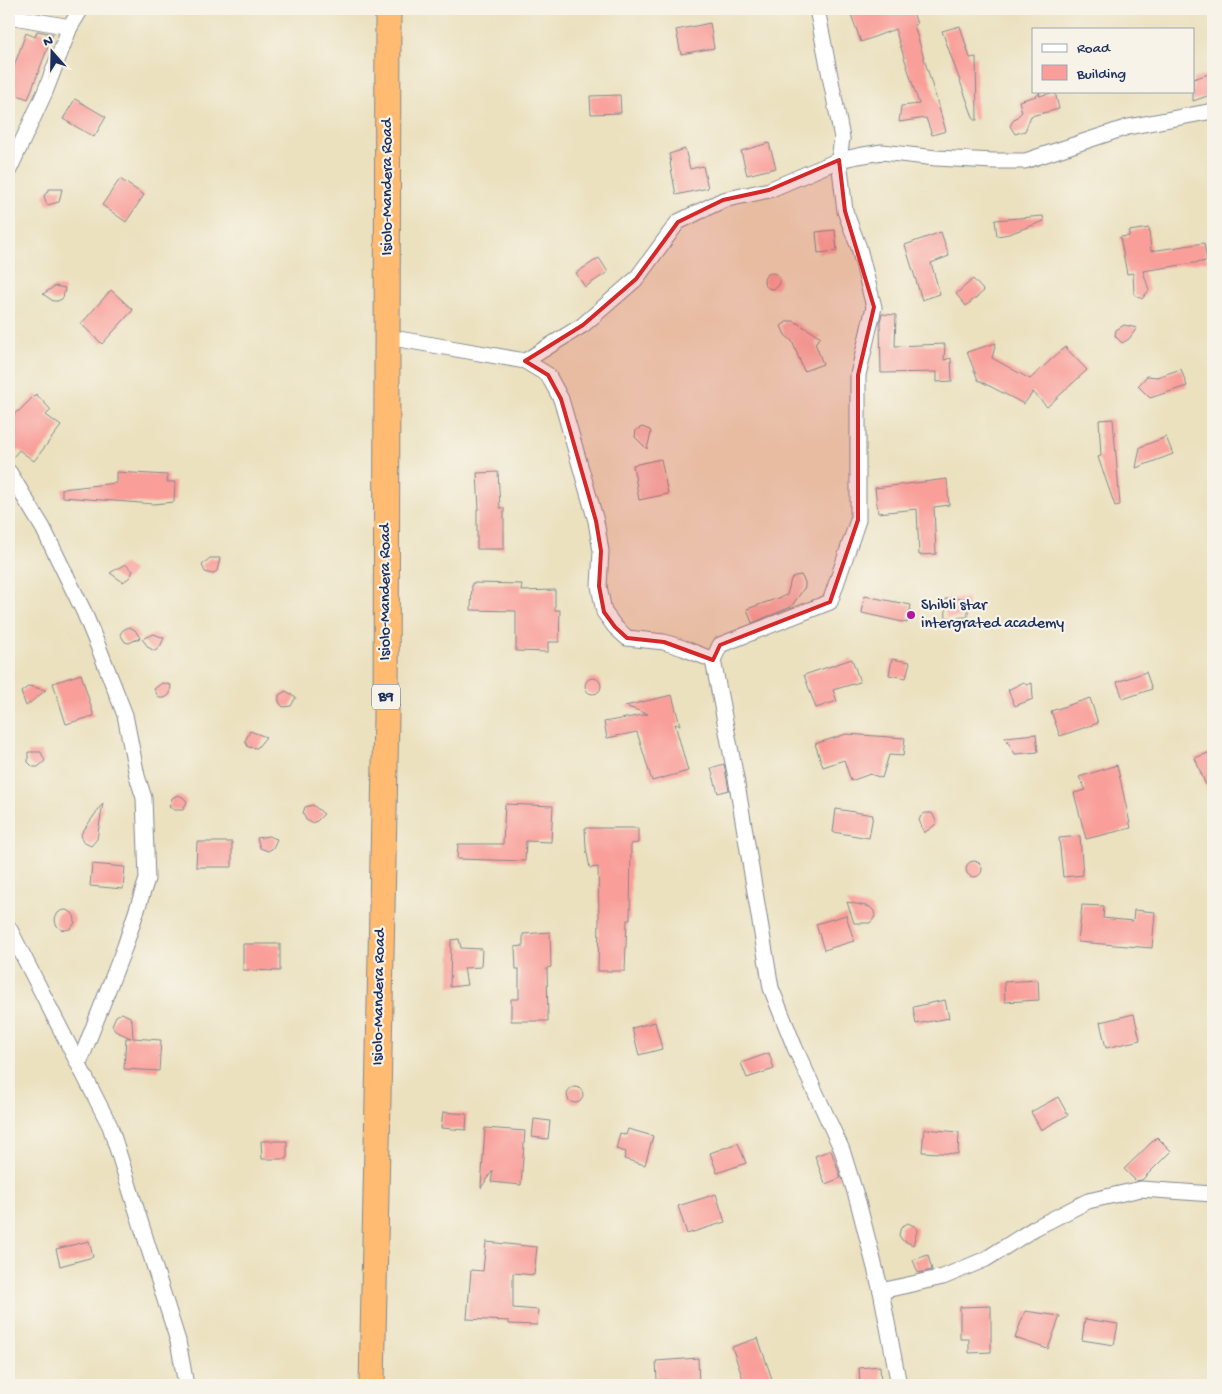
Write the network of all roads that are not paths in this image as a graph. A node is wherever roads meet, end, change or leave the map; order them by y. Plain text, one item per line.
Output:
1 (81, 9) edge
2 (388, 9) edge
3 (817, 9) edge
4 (9, 16) edge
5 (70, 27) junction
6 (1213, 111) edge
7 (839, 160) junction
8 (9, 170) edge
9 (387, 337) junction
10 (525, 360) junction
11 (9, 472) edge
12 (712, 660) junction
13 (9, 928) edge
14 (79, 1064) junction
15 (1213, 1194) edge
16 (881, 1290) junction
17 (186, 1385) edge
18 (372, 1385) edge
19 (899, 1385) edge

1 - 5 street
2 - 9 highway, Isiolo-Mandera Road / B9
3 - 7 street
4 - 5 street
5 - 8 street
6 - 7 street
7 - 10 street
7 - 12 street
9 - 10 street
9 - 18 highway, Isiolo-Mandera Road / B9
10 - 12 street
11 - 14 street
12 - 16 street
13 - 14 street
14 - 17 street
15 - 16 street
16 - 19 street

